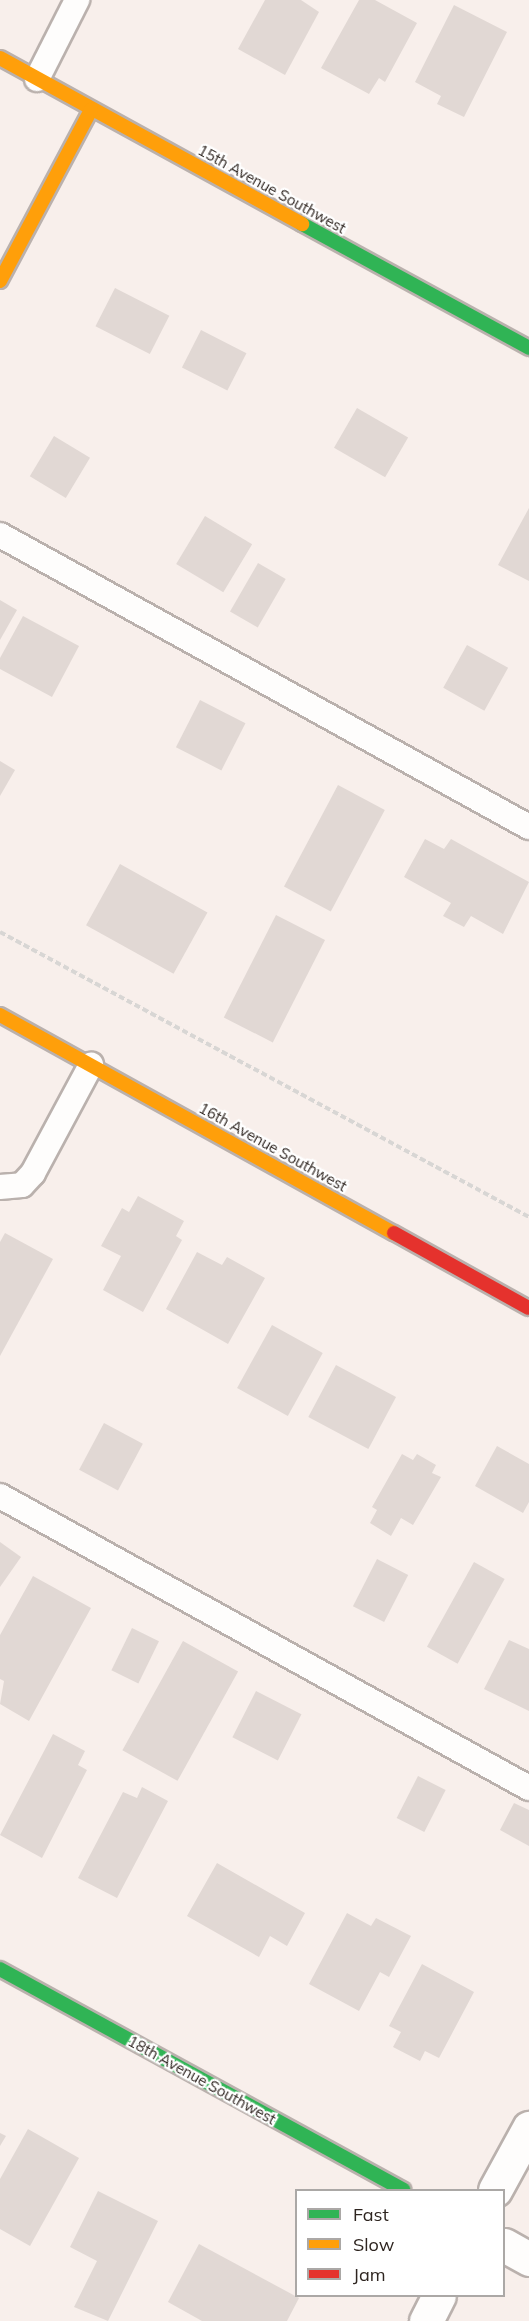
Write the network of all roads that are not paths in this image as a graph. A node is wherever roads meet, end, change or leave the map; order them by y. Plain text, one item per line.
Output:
1 (77, 0) edge
2 (0, 58) edge
3 (37, 79) junction
4 (91, 110) junction
5 (0, 281) edge
6 (529, 348) edge
7 (0, 536) edge
8 (529, 826) edge
9 (0, 1015) edge
10 (91, 1065) junction
11 (0, 1187) edge
12 (529, 1308) edge
13 (0, 1496) edge
14 (529, 1788) edge
15 (0, 1969) edge
16 (529, 2128) edge
17 (402, 2189) edge
18 (496, 2189) edge
19 (505, 2246) edge
20 (529, 2259) edge
21 (438, 2297) edge
22 (426, 2321) edge

1 - 3 lane
2 - 3 main road, 15th Avenue Southwest
3 - 4 main road, 15th Avenue Southwest
4 - 5 main road
4 - 6 main road, 15th Avenue Southwest
7 - 8 lane
9 - 10 main road, 16th Avenue Southwest
10 - 11 lane
10 - 12 main road, 16th Avenue Southwest
13 - 14 lane
15 - 17 main road, 18th Avenue Southwest
16 - 18 street
19 - 20 street
21 - 22 street

